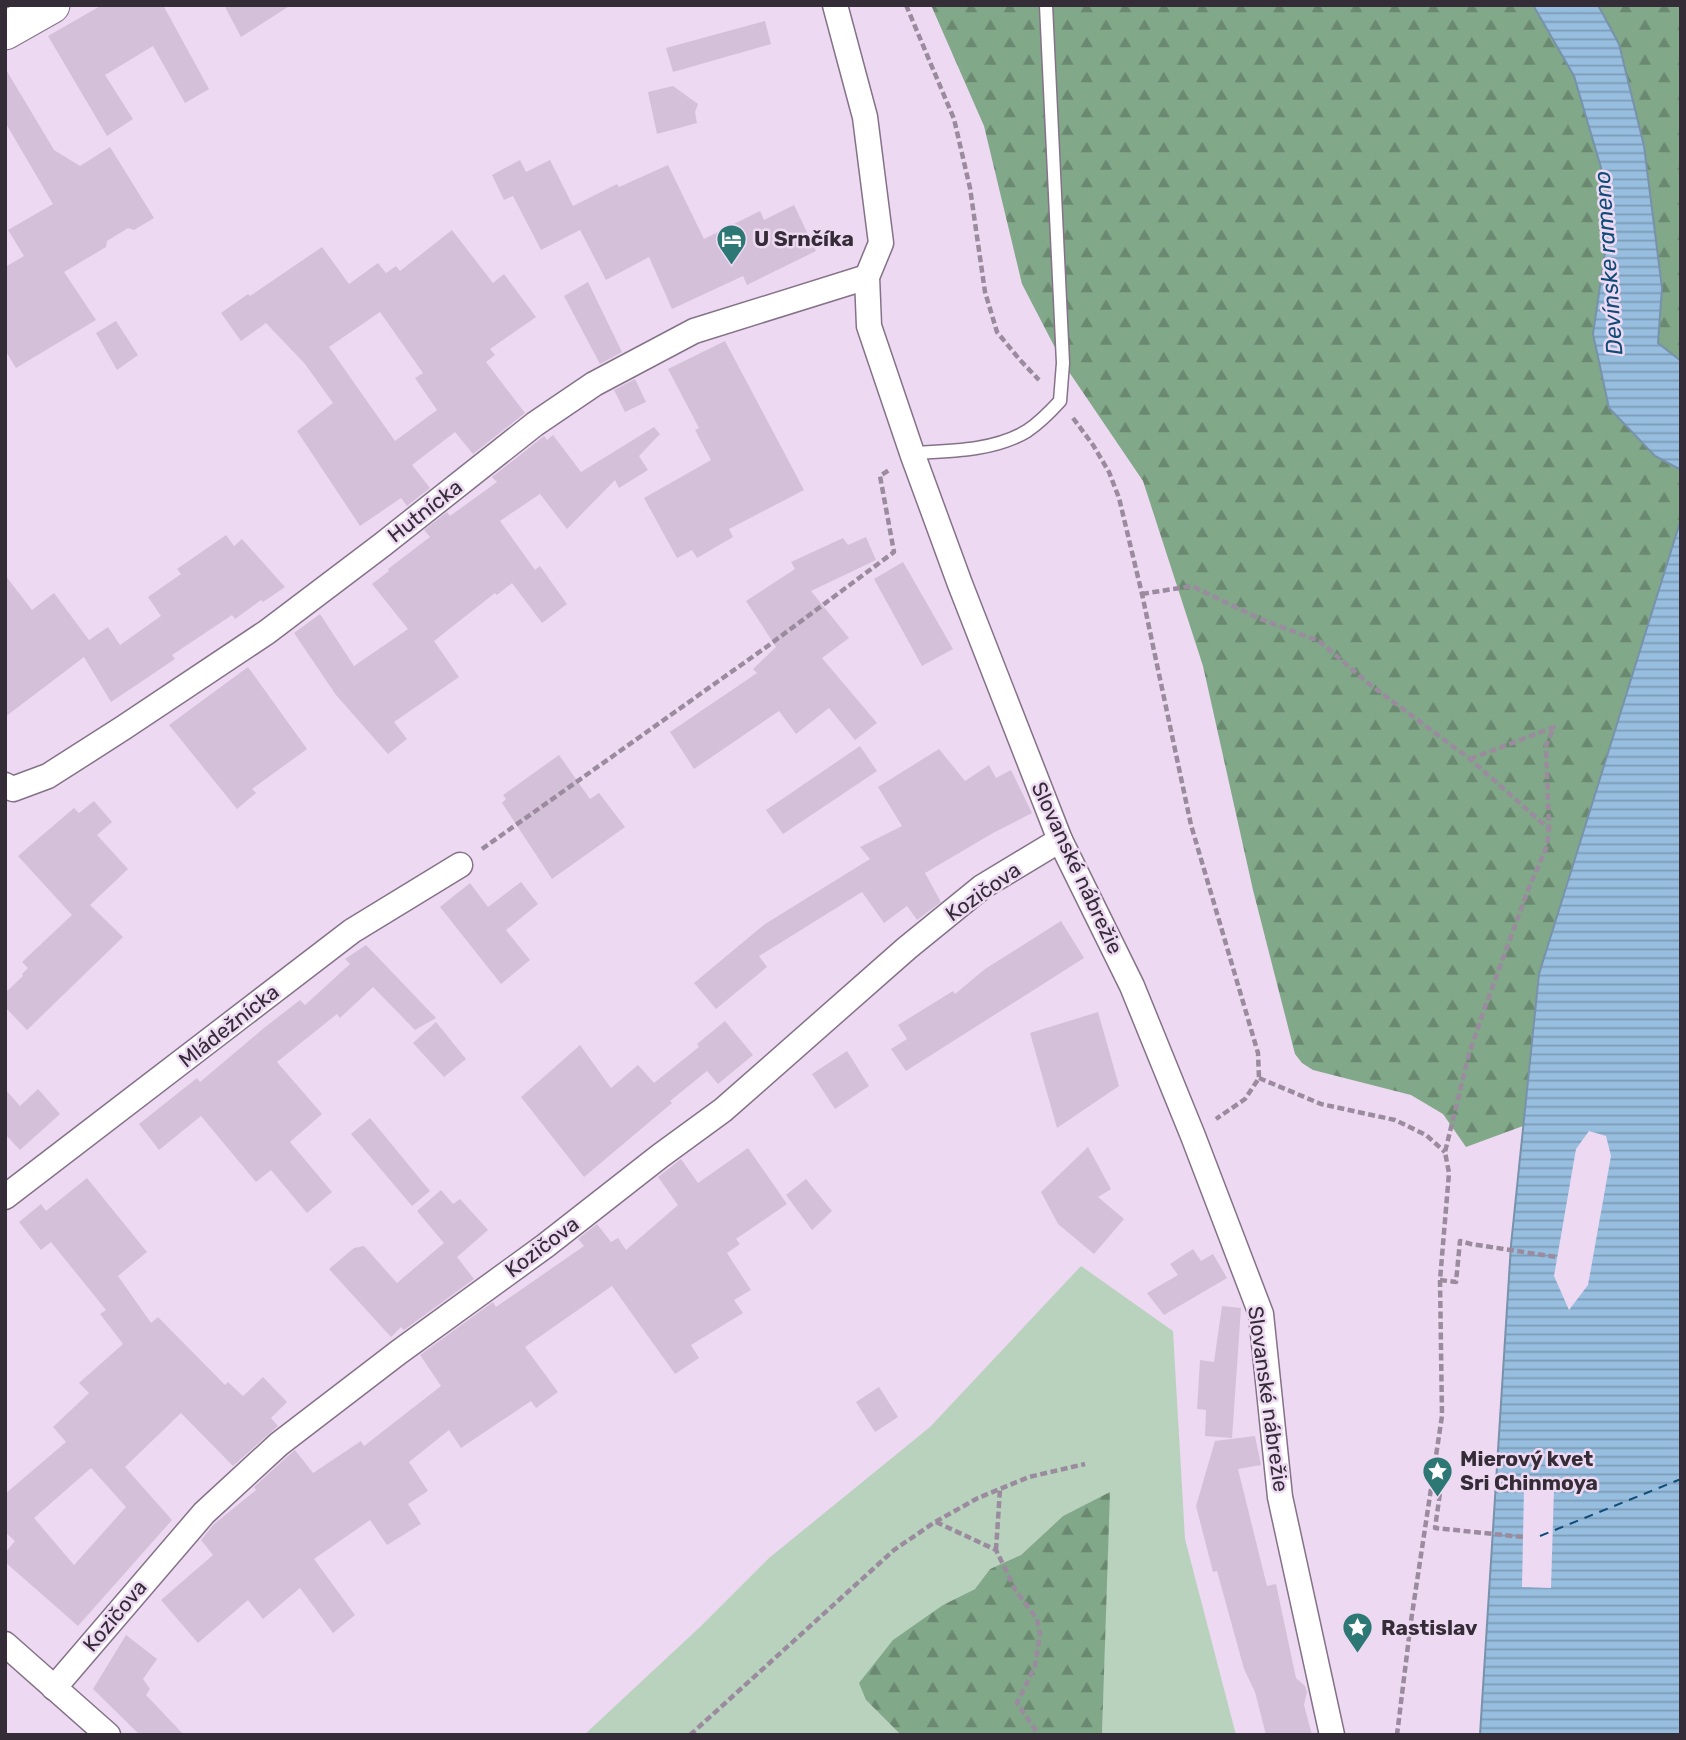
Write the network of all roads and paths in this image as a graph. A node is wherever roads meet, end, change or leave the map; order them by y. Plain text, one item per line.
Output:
1 (51, 5) edge
2 (835, 5) edge
3 (906, 5) edge
4 (1045, 5) edge
5 (5, 30) edge
6 (867, 277) junction
7 (1060, 401) junction
8 (912, 453) junction
9 (1142, 594) junction
10 (1470, 759) junction
11 (5, 785) edge
12 (1549, 829) junction
13 (1060, 841) junction
14 (460, 865) joint
15 (1259, 1078) junction
16 (1193, 1136) junction
17 (1445, 1152) junction
18 (5, 1197) edge
19 (1556, 1257) dead end
20 (1440, 1280) junction
21 (1085, 1464) dead end
22 (1434, 1471) junction
23 (1000, 1489) junction
24 (935, 1522) junction
25 (1523, 1537) dead end
26 (996, 1550) junction
27 (5, 1644) edge
28 (54, 1688) junction
29 (108, 1735) edge
30 (690, 1735) edge
31 (1035, 1735) edge
32 (1332, 1735) edge
33 (1397, 1735) edge

1 - 5 street
2 - 6 street, Slovanské nábrežie
3 - 7 path
4 - 7 lane
6 - 8 street, Slovanské nábrežie
6 - 11 street, Hutnícka
7 - 8 lane
7 - 9 path
8 - 13 street, Slovanské nábrežie
8 - 14 path
9 - 10 path
9 - 15 path
10 - 12 path
10 - 12 path
12 - 17 path
13 - 16 street, Slovanské nábrežie
13 - 28 street, Kozičova
14 - 18 street, Mládežnícka
15 - 16 path
15 - 17 path
16 - 32 street, Slovanské nábrežie
17 - 20 path
19 - 20 path
20 - 22 path
21 - 23 path
22 - 25 path
22 - 33 path
23 - 24 path
23 - 26 path
24 - 26 path
24 - 30 path
26 - 31 path
27 - 28 street
28 - 29 street

